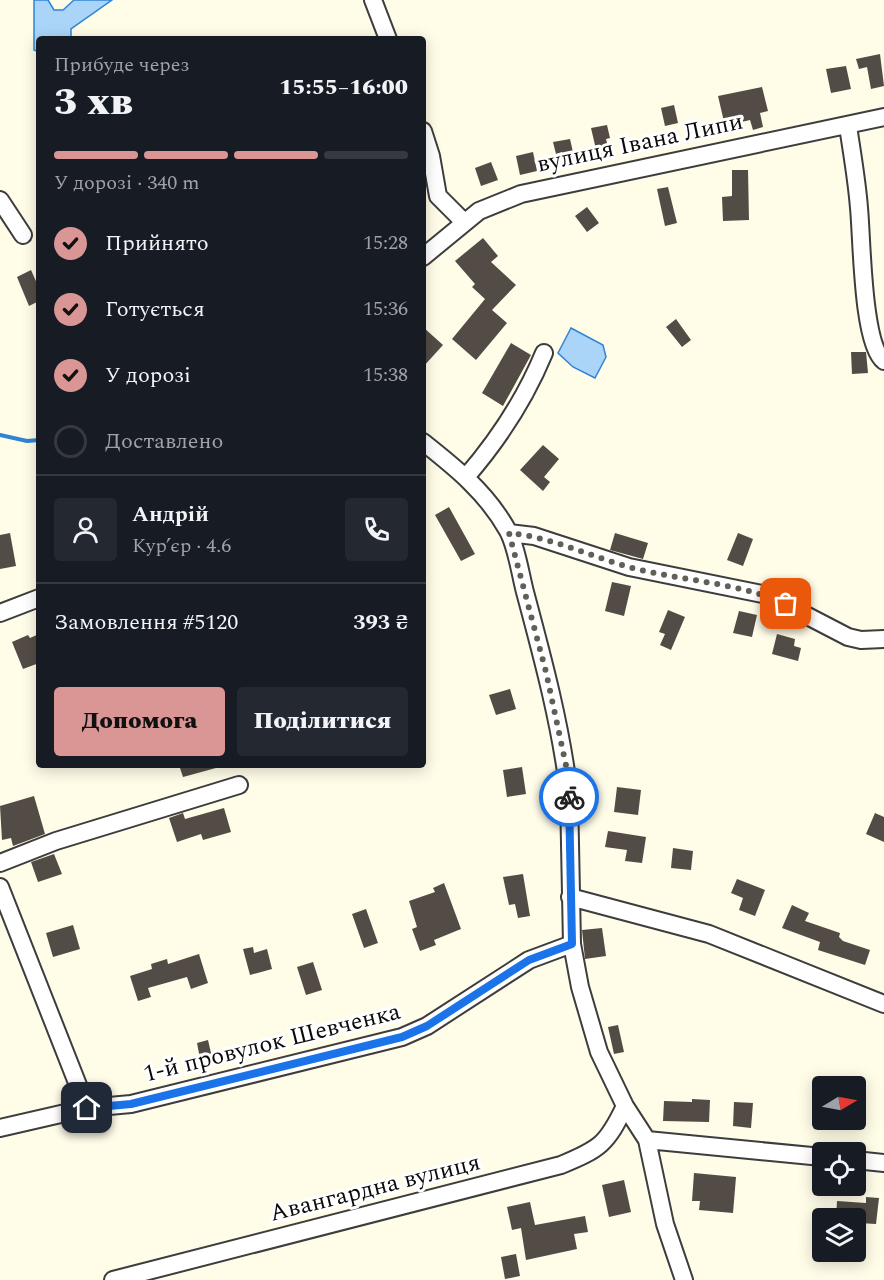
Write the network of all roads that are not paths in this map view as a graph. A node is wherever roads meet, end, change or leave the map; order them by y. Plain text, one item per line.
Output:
1 (373, 0) edge
2 (387, 36) edge
3 (884, 117) edge
4 (848, 126) junction
5 (426, 144) edge
6 (0, 200) edge
7 (464, 222) junction
8 (23, 235) dead end
9 (426, 254) edge
10 (544, 353) dead end
11 (884, 361) edge
12 (426, 444) edge
13 (466, 477) junction
14 (509, 533) junction
15 (36, 599) edge
16 (0, 613) edge
17 (884, 639) edge
18 (239, 785) dead end
19 (0, 863) edge
20 (0, 887) edge
21 (570, 897) junction
22 (572, 944) junction
23 (884, 1004) edge
24 (625, 1106) junction
25 (87, 1108) junction
26 (0, 1128) edge
27 (647, 1140) junction
28 (812, 1156) edge
29 (866, 1161) edge
30 (884, 1163) edge
31 (113, 1280) edge
32 (684, 1280) edge

1 - 2 street
3 - 4 street, вулиця Івана Липи
4 - 7 street, вулиця Івана Липи
4 - 11 street
5 - 7 street
6 - 8 street
7 - 9 street, вулиця Івана Липи
10 - 13 street
12 - 13 street
13 - 14 street
14 - 17 street
14 - 21 street
15 - 16 street
18 - 19 street
20 - 25 street
21 - 22 street
21 - 23 street
22 - 24 street
22 - 25 street, 1-й провулок Шевченка
24 - 27 street
24 - 31 street, Авангардна вулиця
25 - 26 street, 1-й провулок Шевченка
27 - 28 street
27 - 32 street
29 - 30 street

